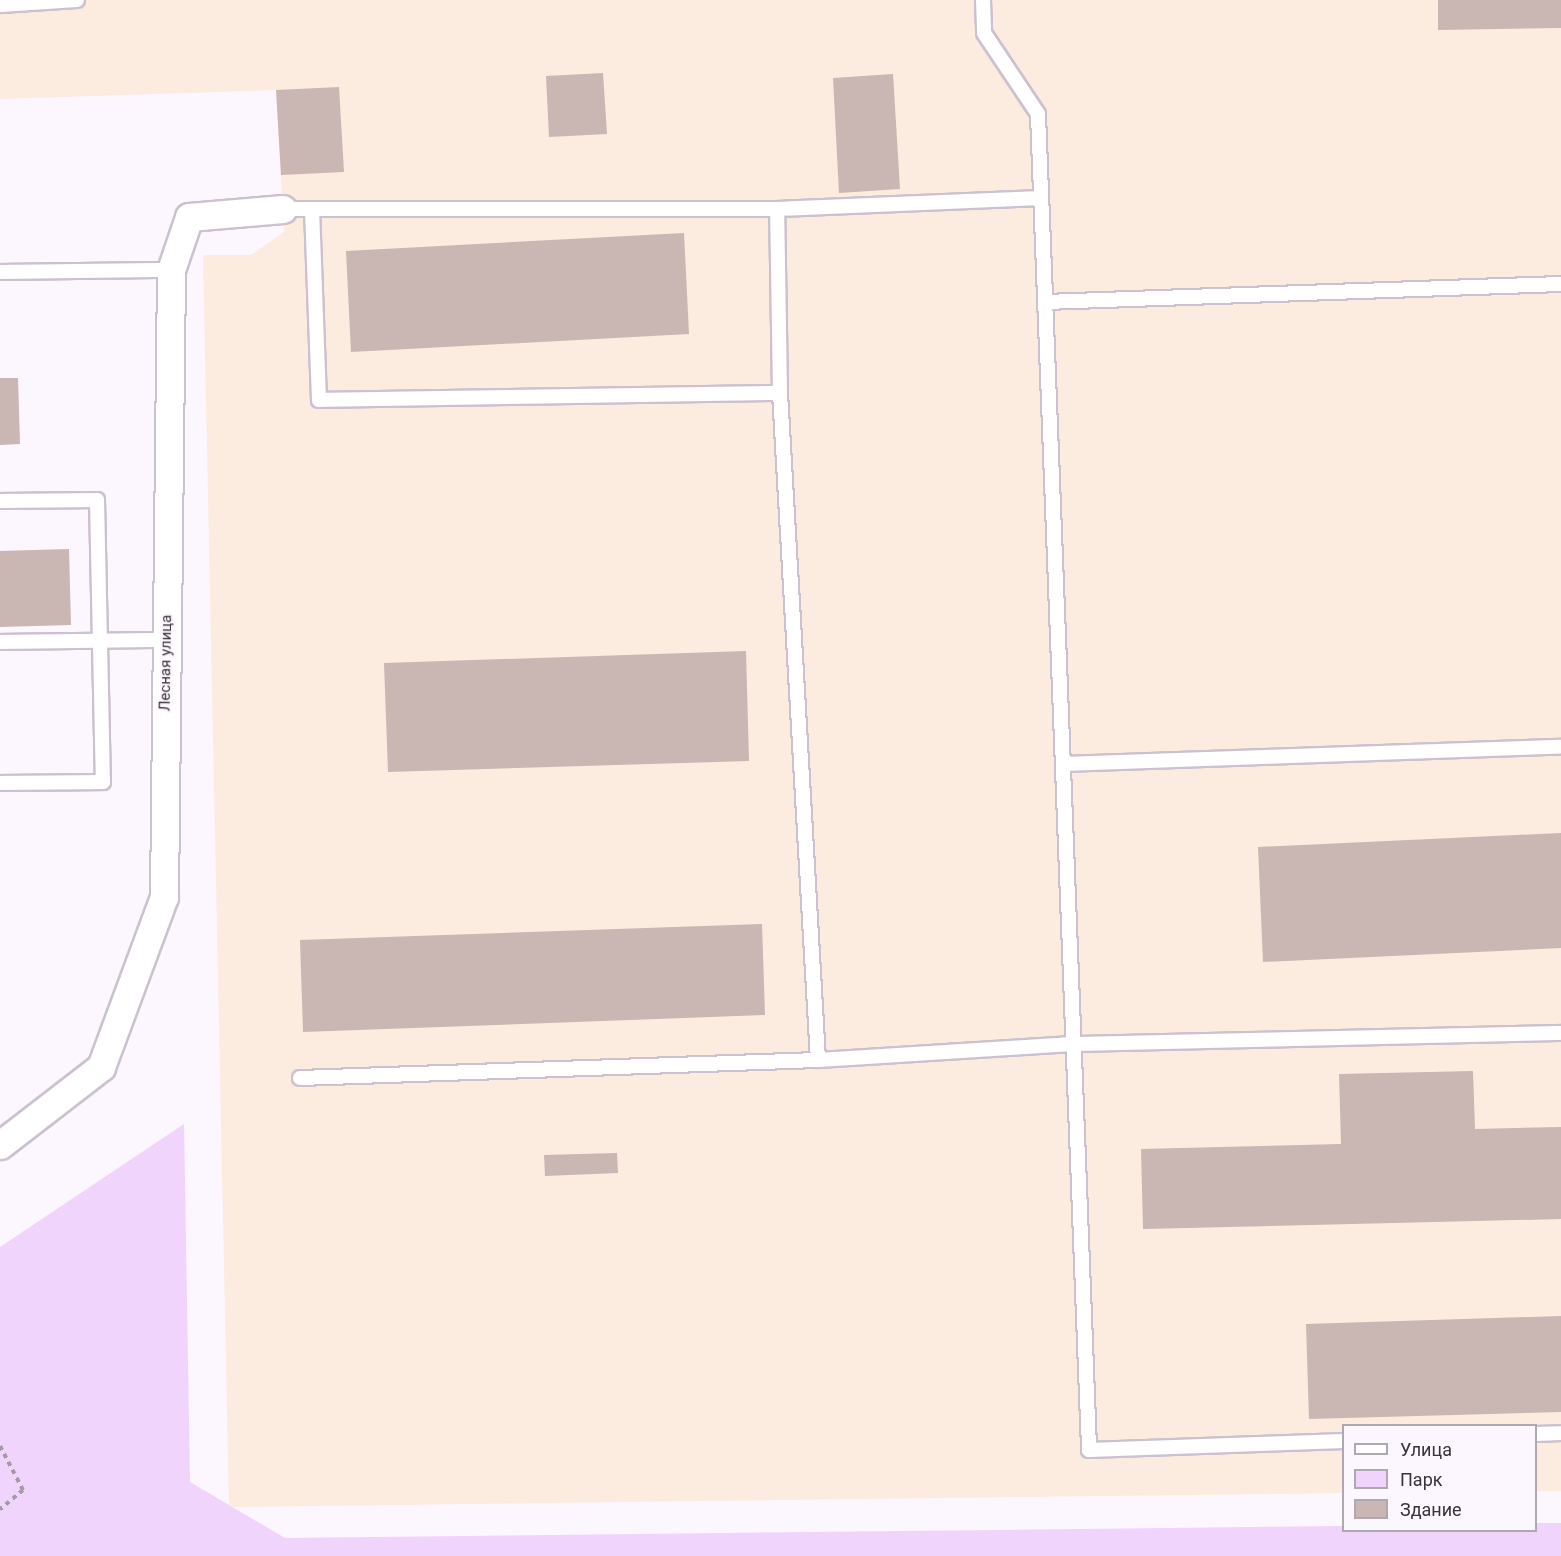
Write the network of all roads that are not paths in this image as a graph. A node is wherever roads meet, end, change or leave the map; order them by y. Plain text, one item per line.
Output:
1 (77, 0) edge
2 (983, 0) edge
3 (0, 4) edge
4 (1041, 198) junction
5 (283, 209) joint
6 (312, 209) junction
7 (777, 209) junction
8 (171, 270) junction
9 (0, 272) edge
10 (1561, 284) edge
11 (1045, 302) junction
12 (780, 393) junction
13 (0, 501) edge
14 (100, 640) junction
15 (167, 640) junction
16 (0, 642) edge
17 (1561, 747) edge
18 (1063, 764) junction
19 (0, 783) edge
20 (1561, 1033) edge
21 (1073, 1044) junction
22 (818, 1060) junction
23 (300, 1078) dead end
24 (0, 1145) edge
25 (1561, 1433) edge
26 (1537, 1434) edge
27 (1342, 1441) edge

1 - 3 lane
2 - 4 lane
4 - 7 lane
4 - 11 lane
5 - 6 lane
5 - 8 street, Лесная улица
6 - 7 lane
6 - 12 lane
7 - 12 lane
8 - 9 lane
8 - 15 street, Лесная улица
10 - 11 lane
11 - 18 lane
12 - 22 lane
13 - 14 lane
14 - 15 lane
14 - 16 lane
14 - 19 lane
15 - 24 street, Лесная улица
17 - 18 lane
18 - 21 lane
20 - 21 lane
21 - 22 lane
21 - 27 lane
22 - 23 lane
25 - 26 lane

